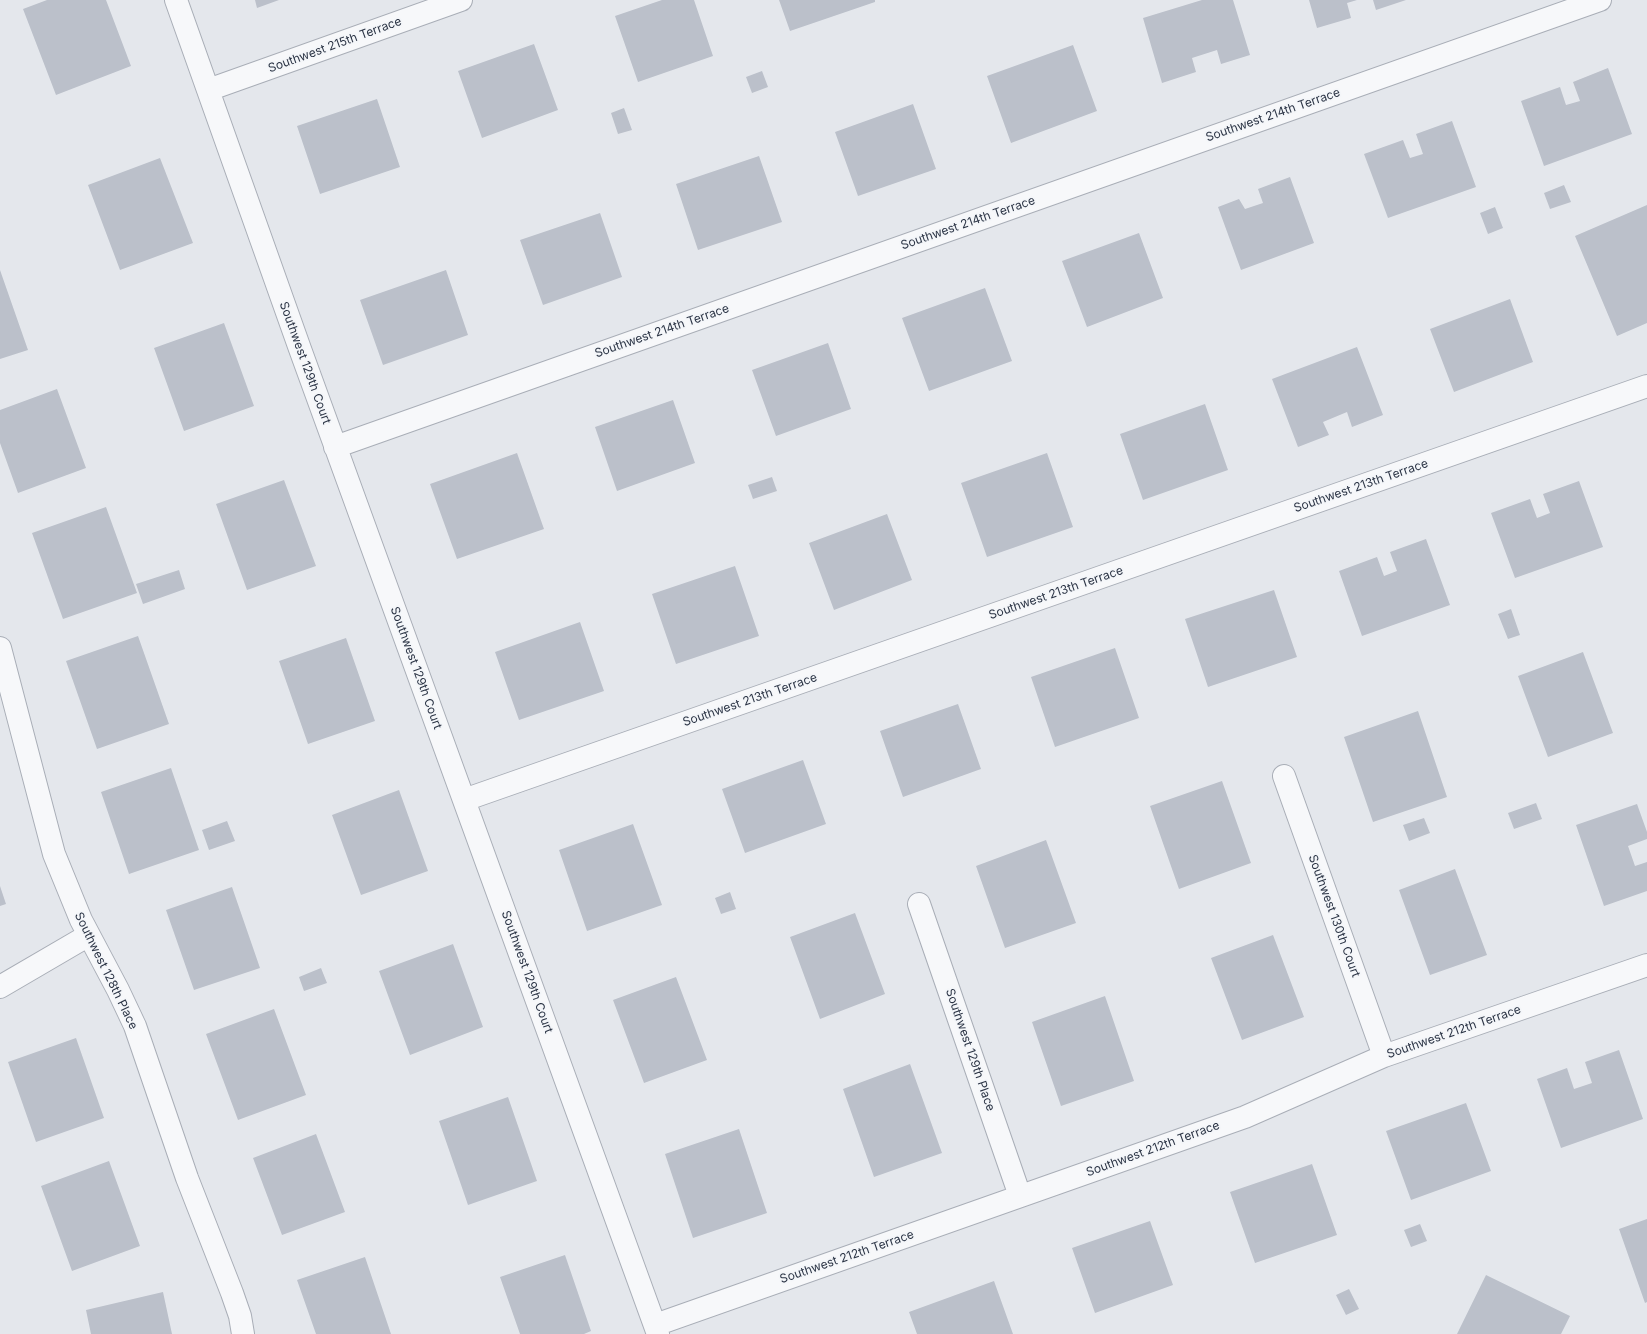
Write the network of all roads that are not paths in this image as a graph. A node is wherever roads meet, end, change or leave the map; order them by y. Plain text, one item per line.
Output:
1 (176, 0) edge
2 (462, 0) edge
3 (1600, 0) edge
4 (208, 90) junction
5 (1647, 386) edge
6 (336, 447) junction
7 (0, 648) edge
8 (1284, 776) dead end
9 (464, 800) junction
10 (919, 904) dead end
11 (89, 935) junction
12 (1647, 965) edge
13 (0, 988) edge
14 (1384, 1056) junction
15 (1020, 1196) junction
16 (657, 1330) edge
17 (244, 1334) edge

1 - 4 street, Southwest 129th Court
2 - 4 street, Southwest 215th Terrace
3 - 6 street, Southwest 214th Terrace
4 - 6 street, Southwest 129th Court
5 - 9 street, Southwest 213th Terrace
6 - 9 street, Southwest 129th Court
7 - 11 street, Southwest 128th Place
8 - 14 street, Southwest 130th Court
9 - 16 street, Southwest 129th Court
10 - 15 street, Southwest 129th Place
11 - 13 street
11 - 17 street, Southwest 128th Place
12 - 14 street, Southwest 212th Terrace
14 - 15 street, Southwest 212th Terrace
15 - 16 street, Southwest 212th Terrace

